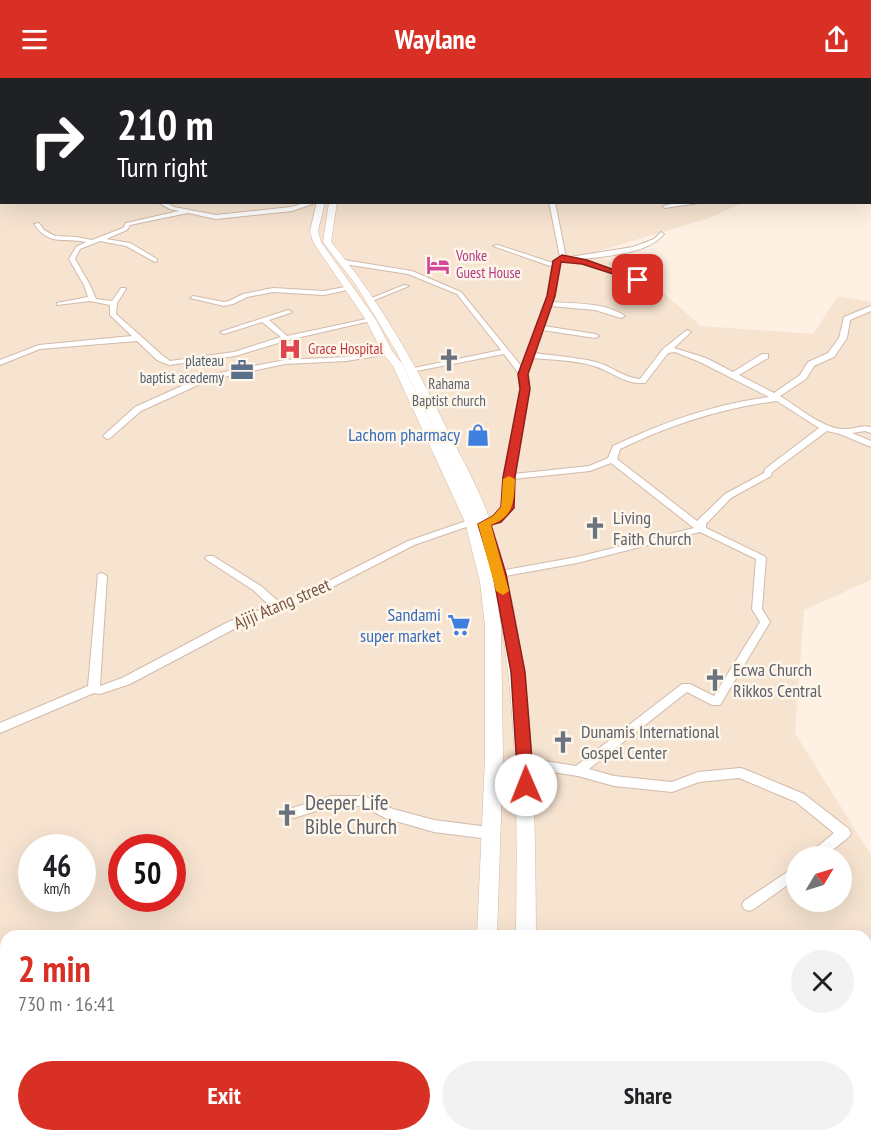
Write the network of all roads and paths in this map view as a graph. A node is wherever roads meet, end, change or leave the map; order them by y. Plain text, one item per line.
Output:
1 (166, 204) edge
2 (308, 204) edge
3 (321, 204) edge
4 (333, 204) edge
5 (552, 204) edge
6 (684, 204) edge
7 (665, 206) dead end
8 (189, 211) junction
9 (37, 224) dead end
10 (661, 234) dead end
11 (95, 242) junction
12 (496, 246) dead end
13 (566, 258) junction
14 (155, 260) dead end
15 (344, 262) junction
16 (556, 266) junction
17 (406, 286) dead end
18 (350, 288) junction
19 (123, 289) dead end
20 (638, 291) dead end
21 (193, 298) dead end
22 (91, 299) junction
23 (370, 300) junction
24 (114, 303) junction
25 (58, 304) dead end
26 (548, 304) junction
27 (871, 308) edge
28 (288, 312) dead end
29 (621, 316) dead end
30 (264, 320) junction
31 (371, 320) junction
32 (540, 328) junction
33 (224, 332) dead end
34 (687, 332) dead end
35 (595, 336) dead end
36 (140, 338) junction
37 (286, 338) junction
38 (669, 349) junction
39 (387, 352) junction
40 (504, 352) junction
41 (530, 355) junction
42 (765, 356) dead end
43 (0, 363) edge
44 (414, 370) junction
45 (523, 374) junction
46 (732, 376) junction
47 (776, 397) junction
48 (825, 428) junction
49 (871, 430) edge
50 (843, 432) junction
51 (107, 436) dead end
52 (871, 444) edge
53 (612, 460) junction
54 (509, 477) junction
55 (478, 523) junction
56 (701, 529) junction
57 (210, 558) dead end
58 (500, 574) junction
59 (102, 576) dead end
60 (276, 606) junction
61 (94, 688) junction
62 (0, 728) edge
63 (526, 763) junction
64 (578, 771) junction
65 (294, 813) dead end
66 (489, 833) junction
67 (828, 846) edge
68 (786, 879) edge
69 (749, 905) dead end
70 (487, 930) edge
71 (526, 930) edge

1 - 8 street
2 - 8 street
3 - 18 main road
4 - 15 main road
5 - 13 street
6 - 7 street
8 - 11 street
9 - 11 street
10 - 13 street
11 - 14 street
11 - 22 street
12 - 16 street
13 - 16 street
13 - 20 street
15 - 23 main road
15 - 40 street
16 - 26 street
17 - 23 street
18 - 21 street
18 - 31 main road
19 - 24 street
22 - 24 street
22 - 25 street
23 - 44 main road
24 - 36 street
26 - 29 street
26 - 32 street
27 - 47 street
28 - 30 street
30 - 33 street
30 - 37 street
31 - 37 street
31 - 39 main road
32 - 35 street
32 - 41 street
34 - 38 street
36 - 37 street
36 - 43 street
38 - 41 street
38 - 46 street
39 - 51 street
39 - 55 main road
40 - 44 street
40 - 45 street
41 - 45 street
42 - 46 street
44 - 55 main road
45 - 54 street
46 - 47 street
47 - 48 street
47 - 53 street
48 - 50 street
48 - 56 street
49 - 50 street
50 - 52 street
53 - 54 street
53 - 56 street
54 - 55 street, Ajiji Atang street
55 - 58 main road
55 - 60 street, Ajiji Atang street
55 - 66 main road
56 - 58 street
56 - 64 street
57 - 60 street
58 - 63 main road
59 - 61 street
60 - 61 street, Ajiji Atang street
61 - 62 street, Ajiji Atang street
63 - 64 street
63 - 71 main road
64 - 67 street
65 - 66 street
66 - 70 main road
68 - 69 street

